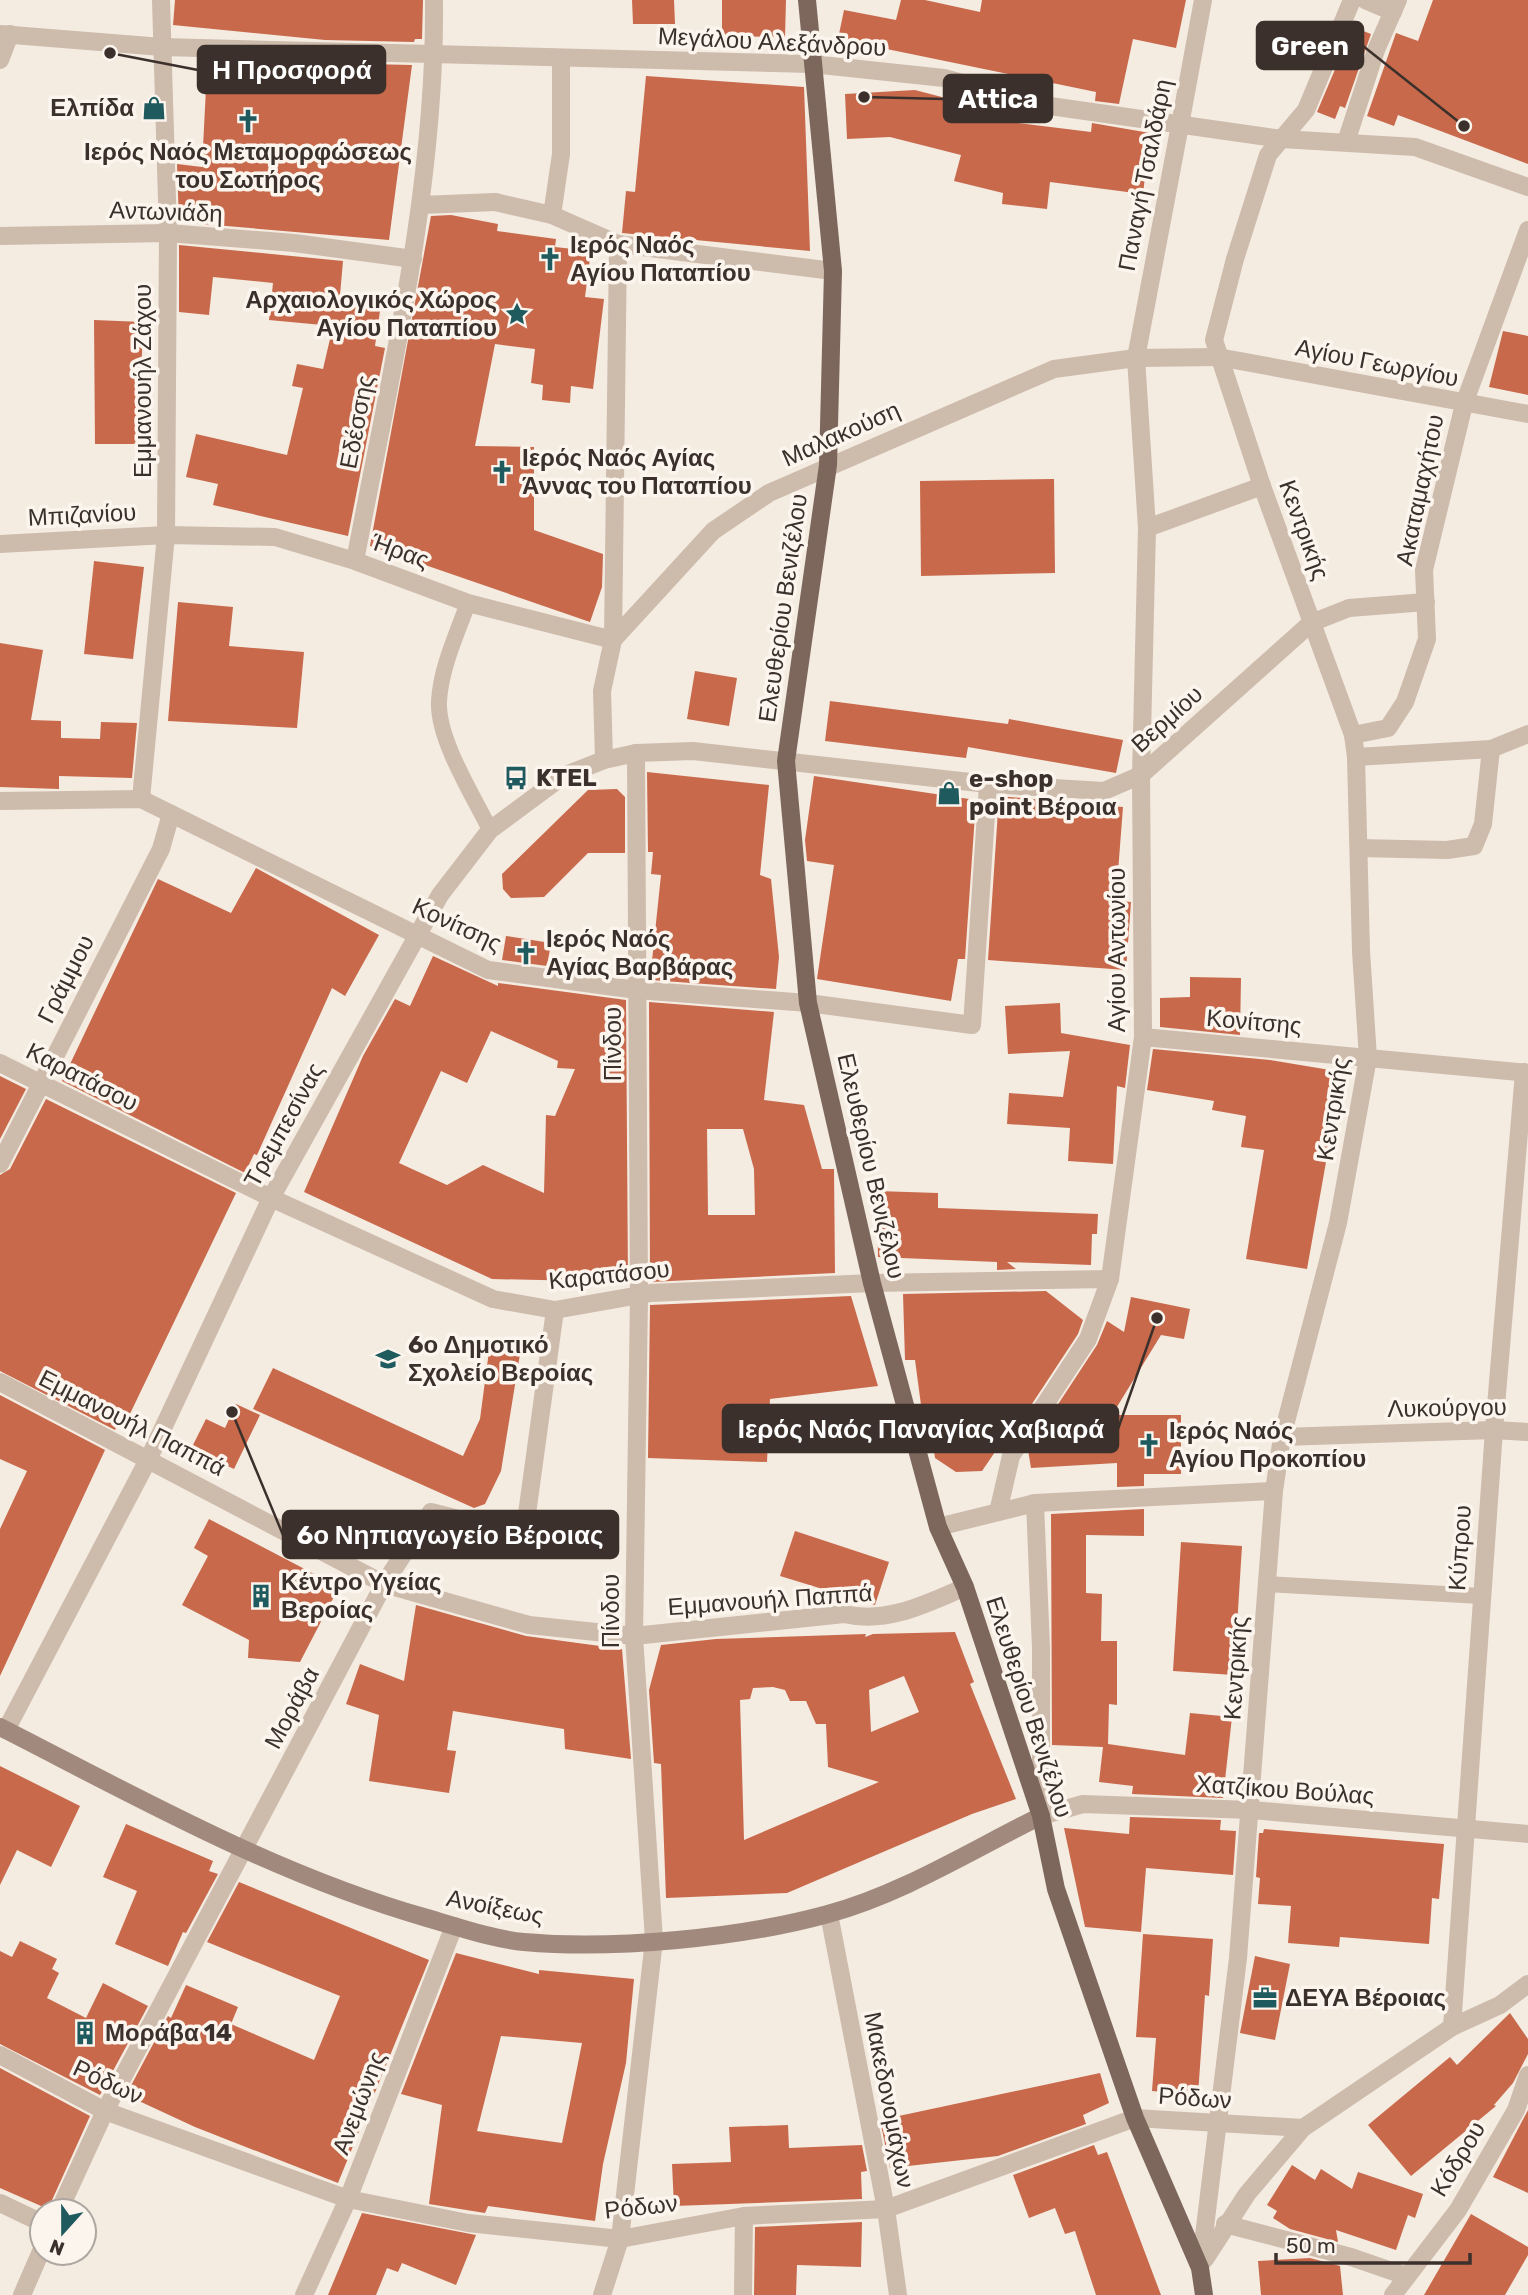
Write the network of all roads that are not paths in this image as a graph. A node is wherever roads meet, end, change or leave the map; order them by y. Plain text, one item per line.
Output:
1 (161, 0) edge
2 (434, 0) edge
3 (807, 0) edge
4 (1203, 0) edge
5 (1352, 0) edge
6 (1365, 0) edge
7 (1395, 6) edge
8 (5, 34) edge
9 (162, 47) junction
10 (435, 55) junction
11 (561, 58) junction
12 (0, 60) edge
13 (812, 64) junction
14 (1180, 125) junction
15 (1282, 139) junction
16 (1346, 142) junction
17 (1528, 187) edge
18 (421, 205) junction
19 (552, 215) junction
20 (1528, 230) edge
21 (168, 233) junction
22 (0, 236) edge
23 (618, 244) junction
24 (412, 259) junction
25 (833, 271) junction
26 (1136, 358) junction
27 (1218, 358) junction
28 (1464, 404) junction
29 (1528, 414) edge
30 (828, 465) junction
31 (1262, 486) junction
32 (1147, 528) junction
33 (166, 535) junction
34 (0, 544) edge
35 (355, 561) junction
36 (1426, 602) junction
37 (468, 603) junction
38 (1311, 623) junction
39 (613, 640) junction
40 (1528, 734) edge
41 (1353, 735) junction
42 (1491, 749) junction
43 (636, 753) junction
44 (1356, 757) junction
45 (604, 760) junction
46 (786, 761) junction
47 (1141, 775) junction
48 (988, 784) junction
49 (141, 799) junction
50 (0, 801) edge
51 (171, 814) junction
52 (490, 830) junction
53 (1359, 848) junction
54 (416, 934) junction
55 (637, 990) junction
56 (808, 1003) junction
57 (1143, 1037) junction
58 (1368, 1058) junction
59 (0, 1063) edge
60 (1526, 1073) edge
61 (39, 1084) junction
62 (0, 1164) edge
63 (271, 1198) junction
64 (1110, 1279) junction
65 (872, 1283) junction
66 (639, 1296) junction
67 (555, 1310) junction
68 (0, 1382) edge
69 (1493, 1430) junction
70 (1528, 1432) edge
71 (1282, 1437) junction
72 (149, 1458) junction
73 (1274, 1491) junction
74 (1035, 1503) junction
75 (998, 1513) junction
76 (938, 1527) junction
77 (384, 1584) junction
78 (1266, 1584) junction
79 (965, 1587) junction
80 (1481, 1595) junction
81 (634, 1636) junction
82 (2, 1732) edge
83 (1251, 1810) junction
84 (1041, 1816) junction
85 (1466, 1827) junction
86 (1528, 1834) edge
87 (245, 1850) junction
88 (829, 1914) junction
89 (454, 1926) junction
90 (654, 1940) junction
91 (1528, 1984) edge
92 (1452, 2027) junction
93 (0, 2055) edge
94 (1528, 2075) edge
95 (105, 2111) junction
96 (1522, 2113) edge
97 (1135, 2118) junction
98 (1219, 2124) junction
99 (1303, 2128) junction
100 (65, 2197) edge
101 (348, 2199) junction
102 (0, 2203) edge
103 (886, 2208) junction
104 (28, 2216) edge
105 (744, 2216) junction
106 (1225, 2224) junction
107 (620, 2239) junction
108 (34, 2267) edge
109 (1200, 2268) junction
110 (1406, 2276) junction
111 (22, 2295) edge
112 (304, 2295) edge
113 (602, 2295) edge
114 (743, 2295) edge
115 (898, 2295) edge
116 (1204, 2295) edge
117 (1393, 2295) edge

1 - 9 street, Εμμανουήλ Ζάχου
2 - 10 street, Εδέσσης
3 - 13 main road, Ελευθερίου Βενιζέλου
4 - 14 street, Παναγή Τσαλδάρη
5 - 15 street, Κεντρικής
6 - 7 street
7 - 16 street
8 - 9 street, Μεγάλου Αλεξάνδρου
8 - 12 street
9 - 10 street, Μεγάλου Αλεξάνδρου
9 - 21 street, Εμμανουήλ Ζάχου
10 - 11 street, Μεγάλου Αλεξάνδρου
10 - 18 street, Εδέσσης
11 - 13 street, Μεγάλου Αλεξάνδρου
11 - 19 street
13 - 14 street, Μεγάλου Αλεξάνδρου
13 - 25 main road, Ελευθερίου Βενιζέλου
14 - 15 street, Μεγάλου Αλεξάνδρου
14 - 26 street, Παναγή Τσαλδάρη
15 - 16 street, Μεγάλου Αλεξάνδρου
15 - 27 street, Κεντρικής
16 - 17 street, Μεγάλου Αλεξάνδρου
18 - 19 street
18 - 24 street, Εδέσσης
19 - 23 street
20 - 28 street, Ακαταμαχήτου
21 - 22 street, Αντωνιάδη
21 - 24 street, Αντωνιάδη
21 - 33 street, Εμμανουήλ Ζάχου
23 - 25 street
23 - 39 street
24 - 35 street, Εδέσσης
25 - 30 main road, Ελευθερίου Βενιζέλου
26 - 27 street, Μαλακούση
26 - 30 street, Μαλακούση
26 - 32 street, Αγίου Αντωνίου
27 - 28 street, Αγίου Γεωργίου
27 - 31 street, Κεντρικής
28 - 29 street, Αγίου Γεωργίου
28 - 36 street, Ακαταμαχήτου
30 - 39 street, Μαλακούση
30 - 46 main road, Ελευθερίου Βενιζέλου
31 - 32 street
31 - 38 street, Κεντρικής
32 - 47 street, Αγίου Αντωνίου
33 - 34 street, Μπιζανίου
33 - 35 street, Ήρας
33 - 49 street, Εμμανουήλ Ζάχου
35 - 37 street, Ήρας
36 - 38 street, Βερμίου
36 - 41 street, Ακαταμαχήτου
37 - 39 street, Ήρας
37 - 52 lane
38 - 41 street, Κεντρικής
38 - 47 street, Βερμίου
39 - 45 street
40 - 42 street
41 - 44 street, Κεντρικής
42 - 44 street
42 - 53 street
43 - 45 street, Τρεμπεσίνας
43 - 46 street, Τρεμπεσίνας
43 - 55 street, Πίνδου
44 - 53 street, Κεντρικής
45 - 52 street, Τρεμπεσίνας
46 - 48 street, Βερμίου
46 - 56 main road, Ελευθερίου Βενιζέλου
47 - 48 street, Βερμίου
47 - 57 street, Αγίου Αντωνίου
48 - 56 street, Κονίτσης
49 - 50 street, Κονίτσης
49 - 51 street, Κονίτσης
51 - 54 street, Κονίτσης
51 - 61 street, Γράμμου
52 - 54 street, Τρεμπεσίνας
53 - 58 street, Κεντρικής
54 - 55 street, Κονίτσης
54 - 63 street, Τρεμπεσίνας
55 - 56 street, Κονίτσης
55 - 66 street, Πίνδου
56 - 65 main road, Ελευθερίου Βενιζέλου
57 - 58 street, Κονίτσης
57 - 64 street, Αγίου Αντωνίου
58 - 60 street, Κονίτσης
58 - 71 street, Κεντρικής
59 - 61 street, Καρατάσου
60 - 69 street, Κύπρου
61 - 62 street, Γράμμου
61 - 63 street, Καρατάσου
63 - 67 street, Καρατάσου
63 - 72 street, Τρεμπεσίνας
64 - 65 street, Καρατάσου
64 - 75 street, Αγίου Αντωνίου
65 - 66 street, Καρατάσου
65 - 76 main road, Ελευθερίου Βενιζέλου
66 - 67 street, Καρατάσου
66 - 81 street, Πίνδου
67 - 77 street, Μοράβα
68 - 72 street, Εμμανουήλ Παππά
69 - 70 street, Λυκούργου
69 - 71 street, Λυκούργου
69 - 80 street, Κύπρου
71 - 73 street, Κεντρικής
72 - 77 street, Εμμανουήλ Παππά
72 - 82 street, Τρεμπεσίνας
73 - 74 street
73 - 78 street, Κεντρικής
74 - 75 street
74 - 84 street
75 - 76 street
76 - 79 main road, Ελευθερίου Βενιζέλου
77 - 81 street, Εμμανουήλ Παππά
77 - 87 street, Μοράβα
78 - 80 lane
78 - 83 street, Κεντρικής
79 - 81 street, Εμμανουήλ Παππά
79 - 84 main road, Ελευθερίου Βενιζέλου
80 - 85 street, Κύπρου
81 - 90 street, Πίνδου
82 - 87 main road, Ανοίξεως
83 - 84 street, Χατζίκου Βούλας
83 - 85 street, Χατζίκου Βούλας
83 - 98 street, Κεντρικής
84 - 88 main road, Ανοίξεως
84 - 97 main road, Ελευθερίου Βενιζέλου
85 - 86 street, Χατζίκου Βούλας
85 - 92 street, Κύπρου
87 - 89 main road, Ανοίξεως
87 - 95 street, Μοράβα
88 - 90 main road, Ανοίξεως
88 - 103 street, Μακεδονομάχων
89 - 90 main road, Ανοίξεως
89 - 101 street, Ανεμώνης
90 - 107 street, Πίνδου
91 - 92 street
92 - 99 street
93 - 95 street, Ρόδων
94 - 96 street, Κόδρου
95 - 100 street, Μοράβα
95 - 101 street, Ρόδων
96 - 110 street, Κόδρου
97 - 98 street, Ρόδων
97 - 103 street, Ρόδων
97 - 109 main road, Ελευθερίου Βενιζέλου
98 - 99 street, Ρόδων
98 - 109 street, Κεντρικής
99 - 106 street
101 - 107 street, Ρόδων
101 - 112 street, Ανεμώνης
102 - 104 street
103 - 105 street, Ρόδων
103 - 115 street, Μακεδονομάχων
105 - 107 street, Ρόδων
105 - 114 street
106 - 109 street
106 - 110 street
107 - 113 street, Πίνδου
108 - 111 street
109 - 116 main road, Ελευθερίου Βενιζέλου
110 - 117 street, Κόδρου

